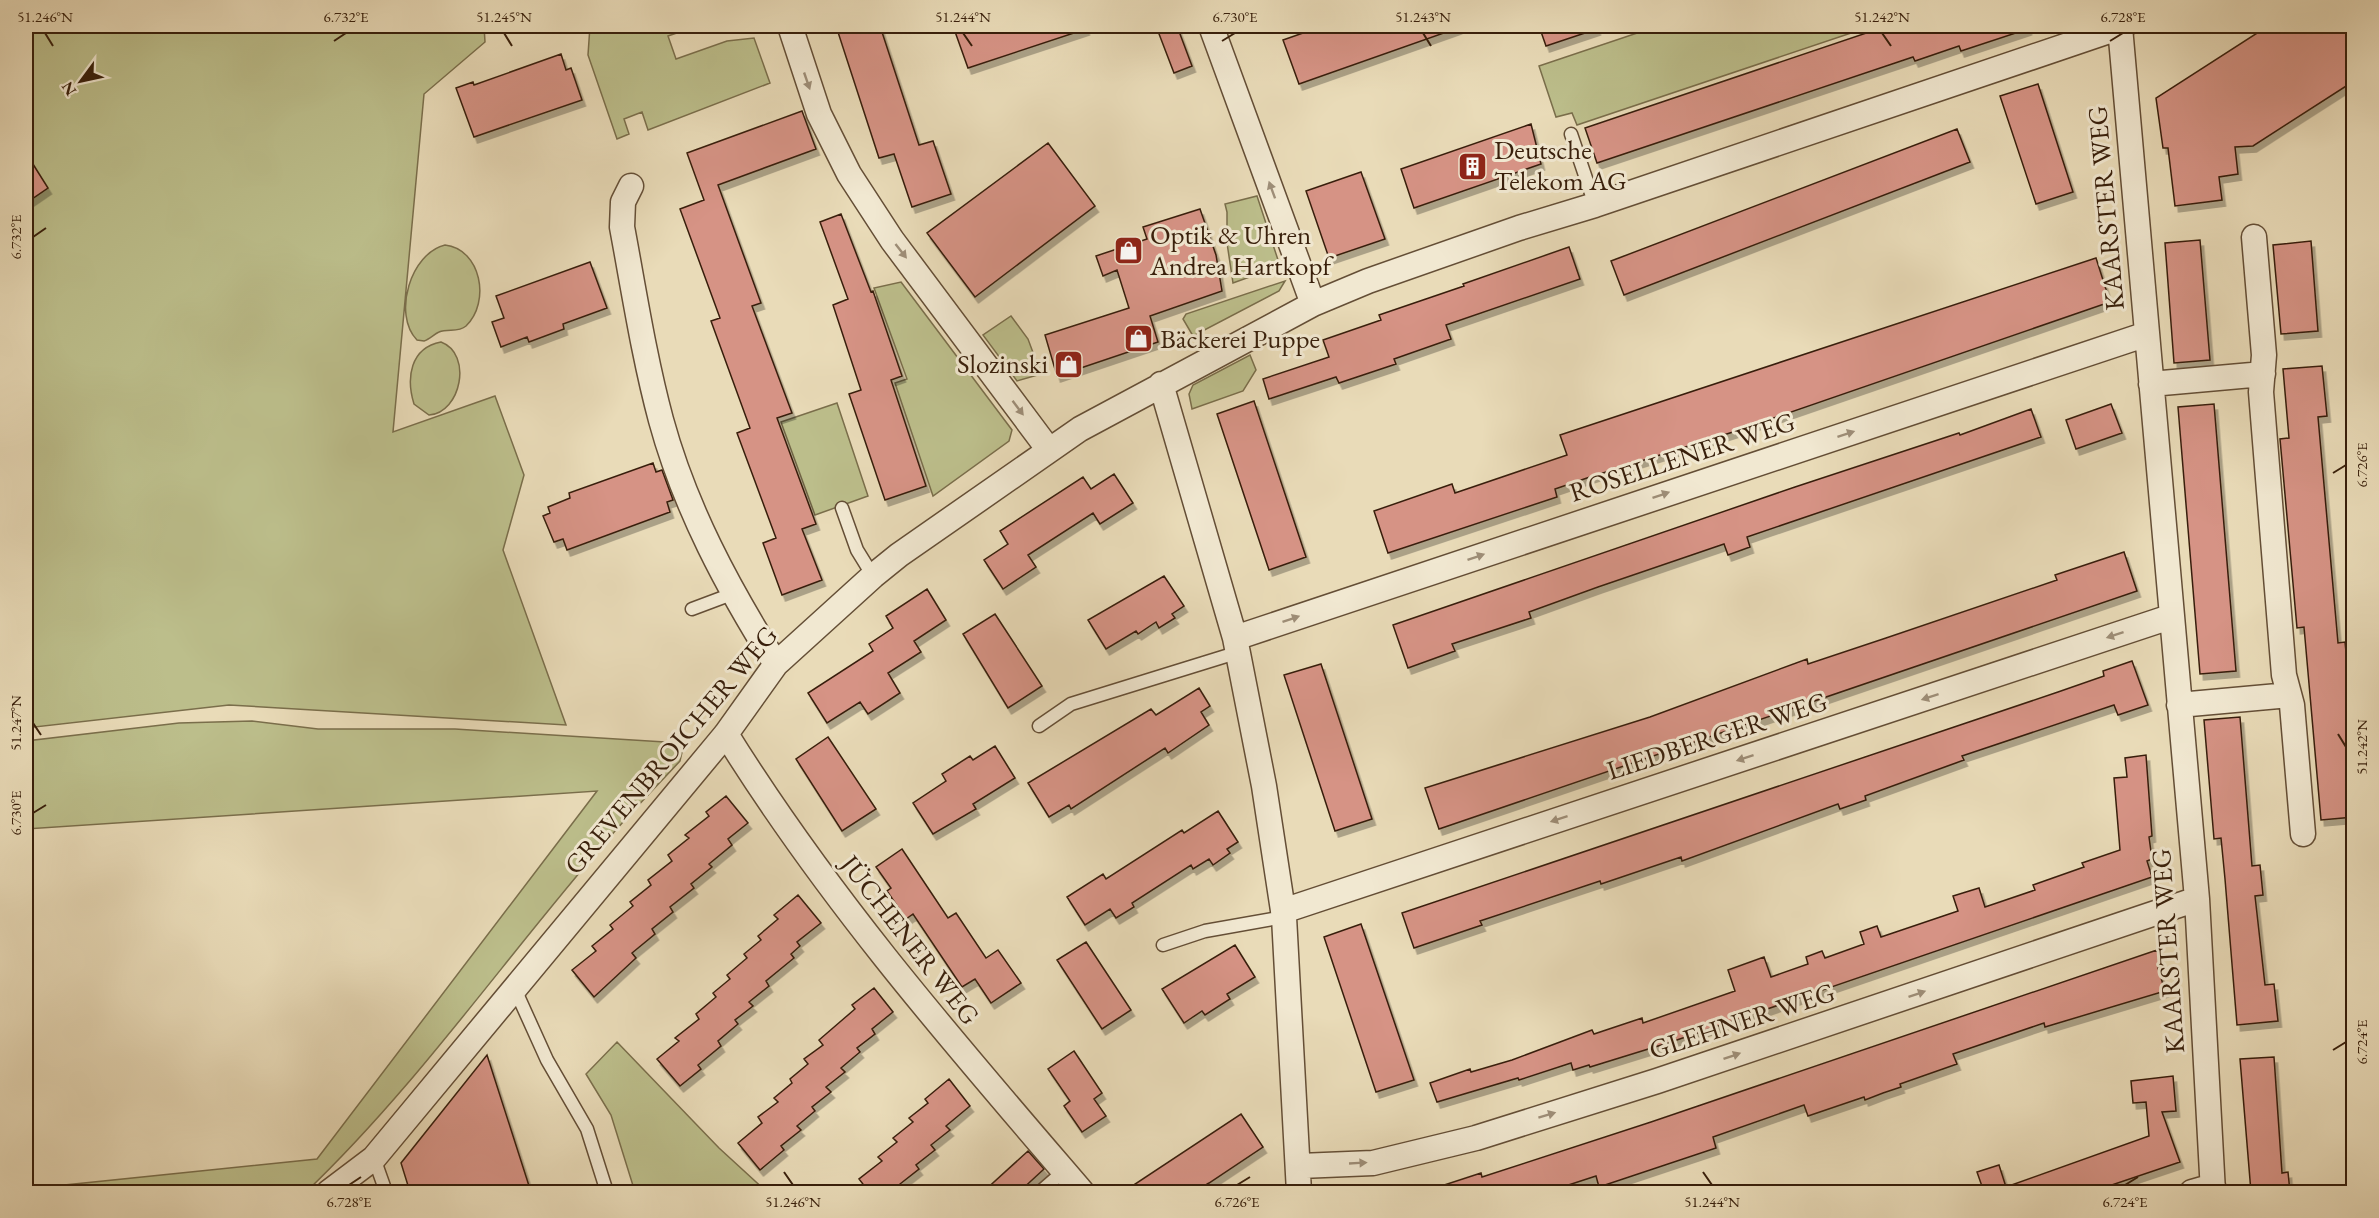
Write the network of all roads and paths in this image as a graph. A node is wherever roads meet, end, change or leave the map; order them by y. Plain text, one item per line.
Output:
1 (790, 26) edge
2 (2122, 26) edge
3 (1217, 27) edge
4 (1570, 134) dead end
5 (631, 186) dead end
6 (1595, 205) junction
7 (2254, 237) dead end
8 (1312, 304) junction
9 (2147, 334) junction
10 (2263, 374) junction
11 (1161, 384) junction
12 (2151, 384) junction
13 (1049, 450) junction
14 (842, 508) dead end
15 (873, 576) junction
16 (732, 594) junction
17 (692, 609) dead end
18 (2170, 617) junction
19 (1237, 645) junction
20 (776, 664) junction
21 (2289, 695) junction
22 (2179, 705) junction
23 (1039, 726) dead end
24 (726, 734) junction
25 (2303, 834) dead end
26 (2197, 899) junction
27 (1284, 914) junction
28 (1163, 945) dead end
29 (514, 987) junction
30 (374, 1158) junction
31 (1300, 1166) junction
32 (1064, 1171) junction
33 (2206, 1190) edge
34 (329, 1192) edge
35 (386, 1192) edge
36 (607, 1192) edge
37 (1040, 1192) edge
38 (1082, 1192) edge
39 (1299, 1192) edge

1 -> 13 street
2 - 6 street, GREVENBROICHER WEG
2 - 9 street, KAARSTER WEG
8 -> 3 street
4 - 6 lane
5 - 16 street
6 - 8 street, GREVENBROICHER WEG
7 - 10 street
8 - 11 street, GREVENBROICHER WEG
9 - 12 street, KAARSTER WEG
19 -> 9 street, ROSELLENER WEG
10 - 12 street
10 - 21 street
11 - 13 street, GREVENBROICHER WEG
11 - 19 street
12 - 18 street, KAARSTER WEG
13 - 15 street, GREVENBROICHER WEG
14 - 15 lane
15 - 20 street, GREVENBROICHER WEG
16 - 17 lane
16 - 20 street
18 - 22 street, KAARSTER WEG
18 -> 27 street, LIEDBERGER WEG
19 - 23 lane
19 - 27 street
20 - 24 street, GREVENBROICHER WEG
21 - 22 street
21 - 25 street
22 - 26 street, KAARSTER WEG
24 - 29 street, GREVENBROICHER WEG
24 - 32 street, JÜCHENER WEG
31 -> 26 street, GLEHNER WEG
26 - 33 street, KAARSTER WEG
27 - 28 lane
27 - 31 street
29 - 30 street, GREVENBROICHER WEG
29 - 36 lane
30 - 34 street, GREVENBROICHER WEG
30 - 35 lane
31 - 39 street
32 - 37 lane
32 - 38 street, JÜCHENER WEG

